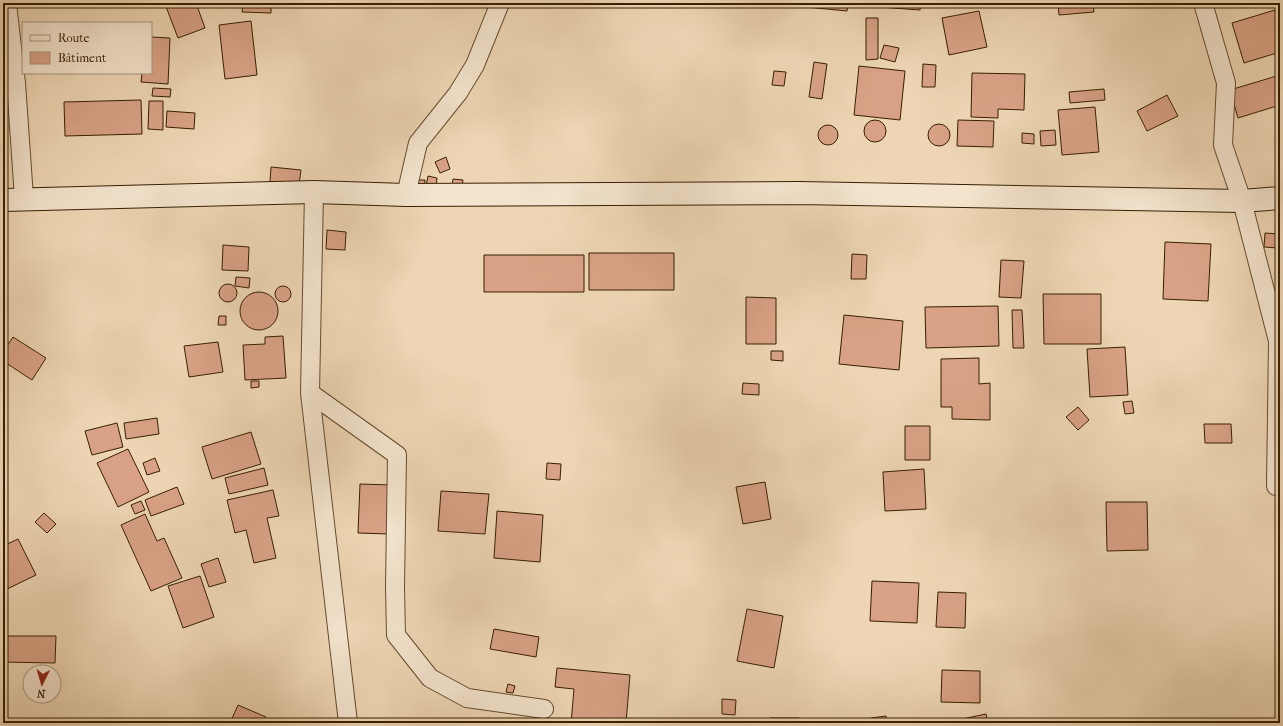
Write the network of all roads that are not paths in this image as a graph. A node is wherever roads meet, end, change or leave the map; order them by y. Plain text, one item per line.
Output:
1 (7, 3) edge
2 (500, 3) edge
3 (1203, 3) edge
4 (314, 192) junction
5 (406, 195) junction
6 (1280, 198) edge
7 (14, 199) edge
8 (1242, 201) junction
9 (310, 392) junction
10 (1276, 486) dead end
11 (544, 709) dead end
12 (348, 723) edge

1 - 7 street
2 - 5 street
3 - 8 street
4 - 5 main road
4 - 7 main road
4 - 9 street
5 - 8 main road
6 - 8 main road
8 - 10 street
9 - 11 street
9 - 12 street

